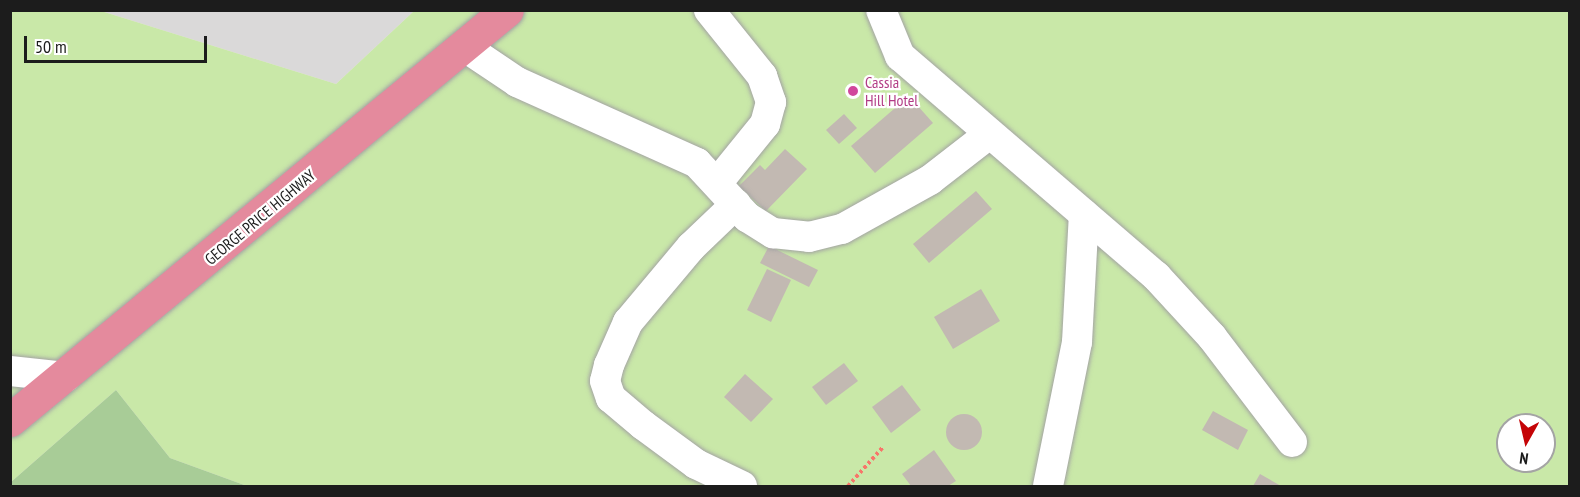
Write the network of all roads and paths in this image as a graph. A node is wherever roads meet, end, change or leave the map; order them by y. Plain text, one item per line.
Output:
1 (507, 10) edge
2 (709, 10) edge
3 (881, 10) edge
4 (465, 47) junction
5 (988, 135) junction
6 (727, 193) junction
7 (1084, 214) junction
8 (10, 371) edge
9 (66, 377) junction
10 (10, 420) edge
11 (1292, 442) dead end
12 (883, 447) dead end
13 (742, 486) edge
14 (848, 486) edge
15 (1048, 486) edge

1 - 4 highway, GEORGE PRICE HIGHWAY
2 - 6 street
3 - 5 street
4 - 6 street
4 - 9 highway, GEORGE PRICE HIGHWAY
5 - 6 street
5 - 7 street
6 - 13 street
7 - 11 street
7 - 15 street
8 - 9 street
9 - 10 highway, GEORGE PRICE HIGHWAY
12 - 14 path

